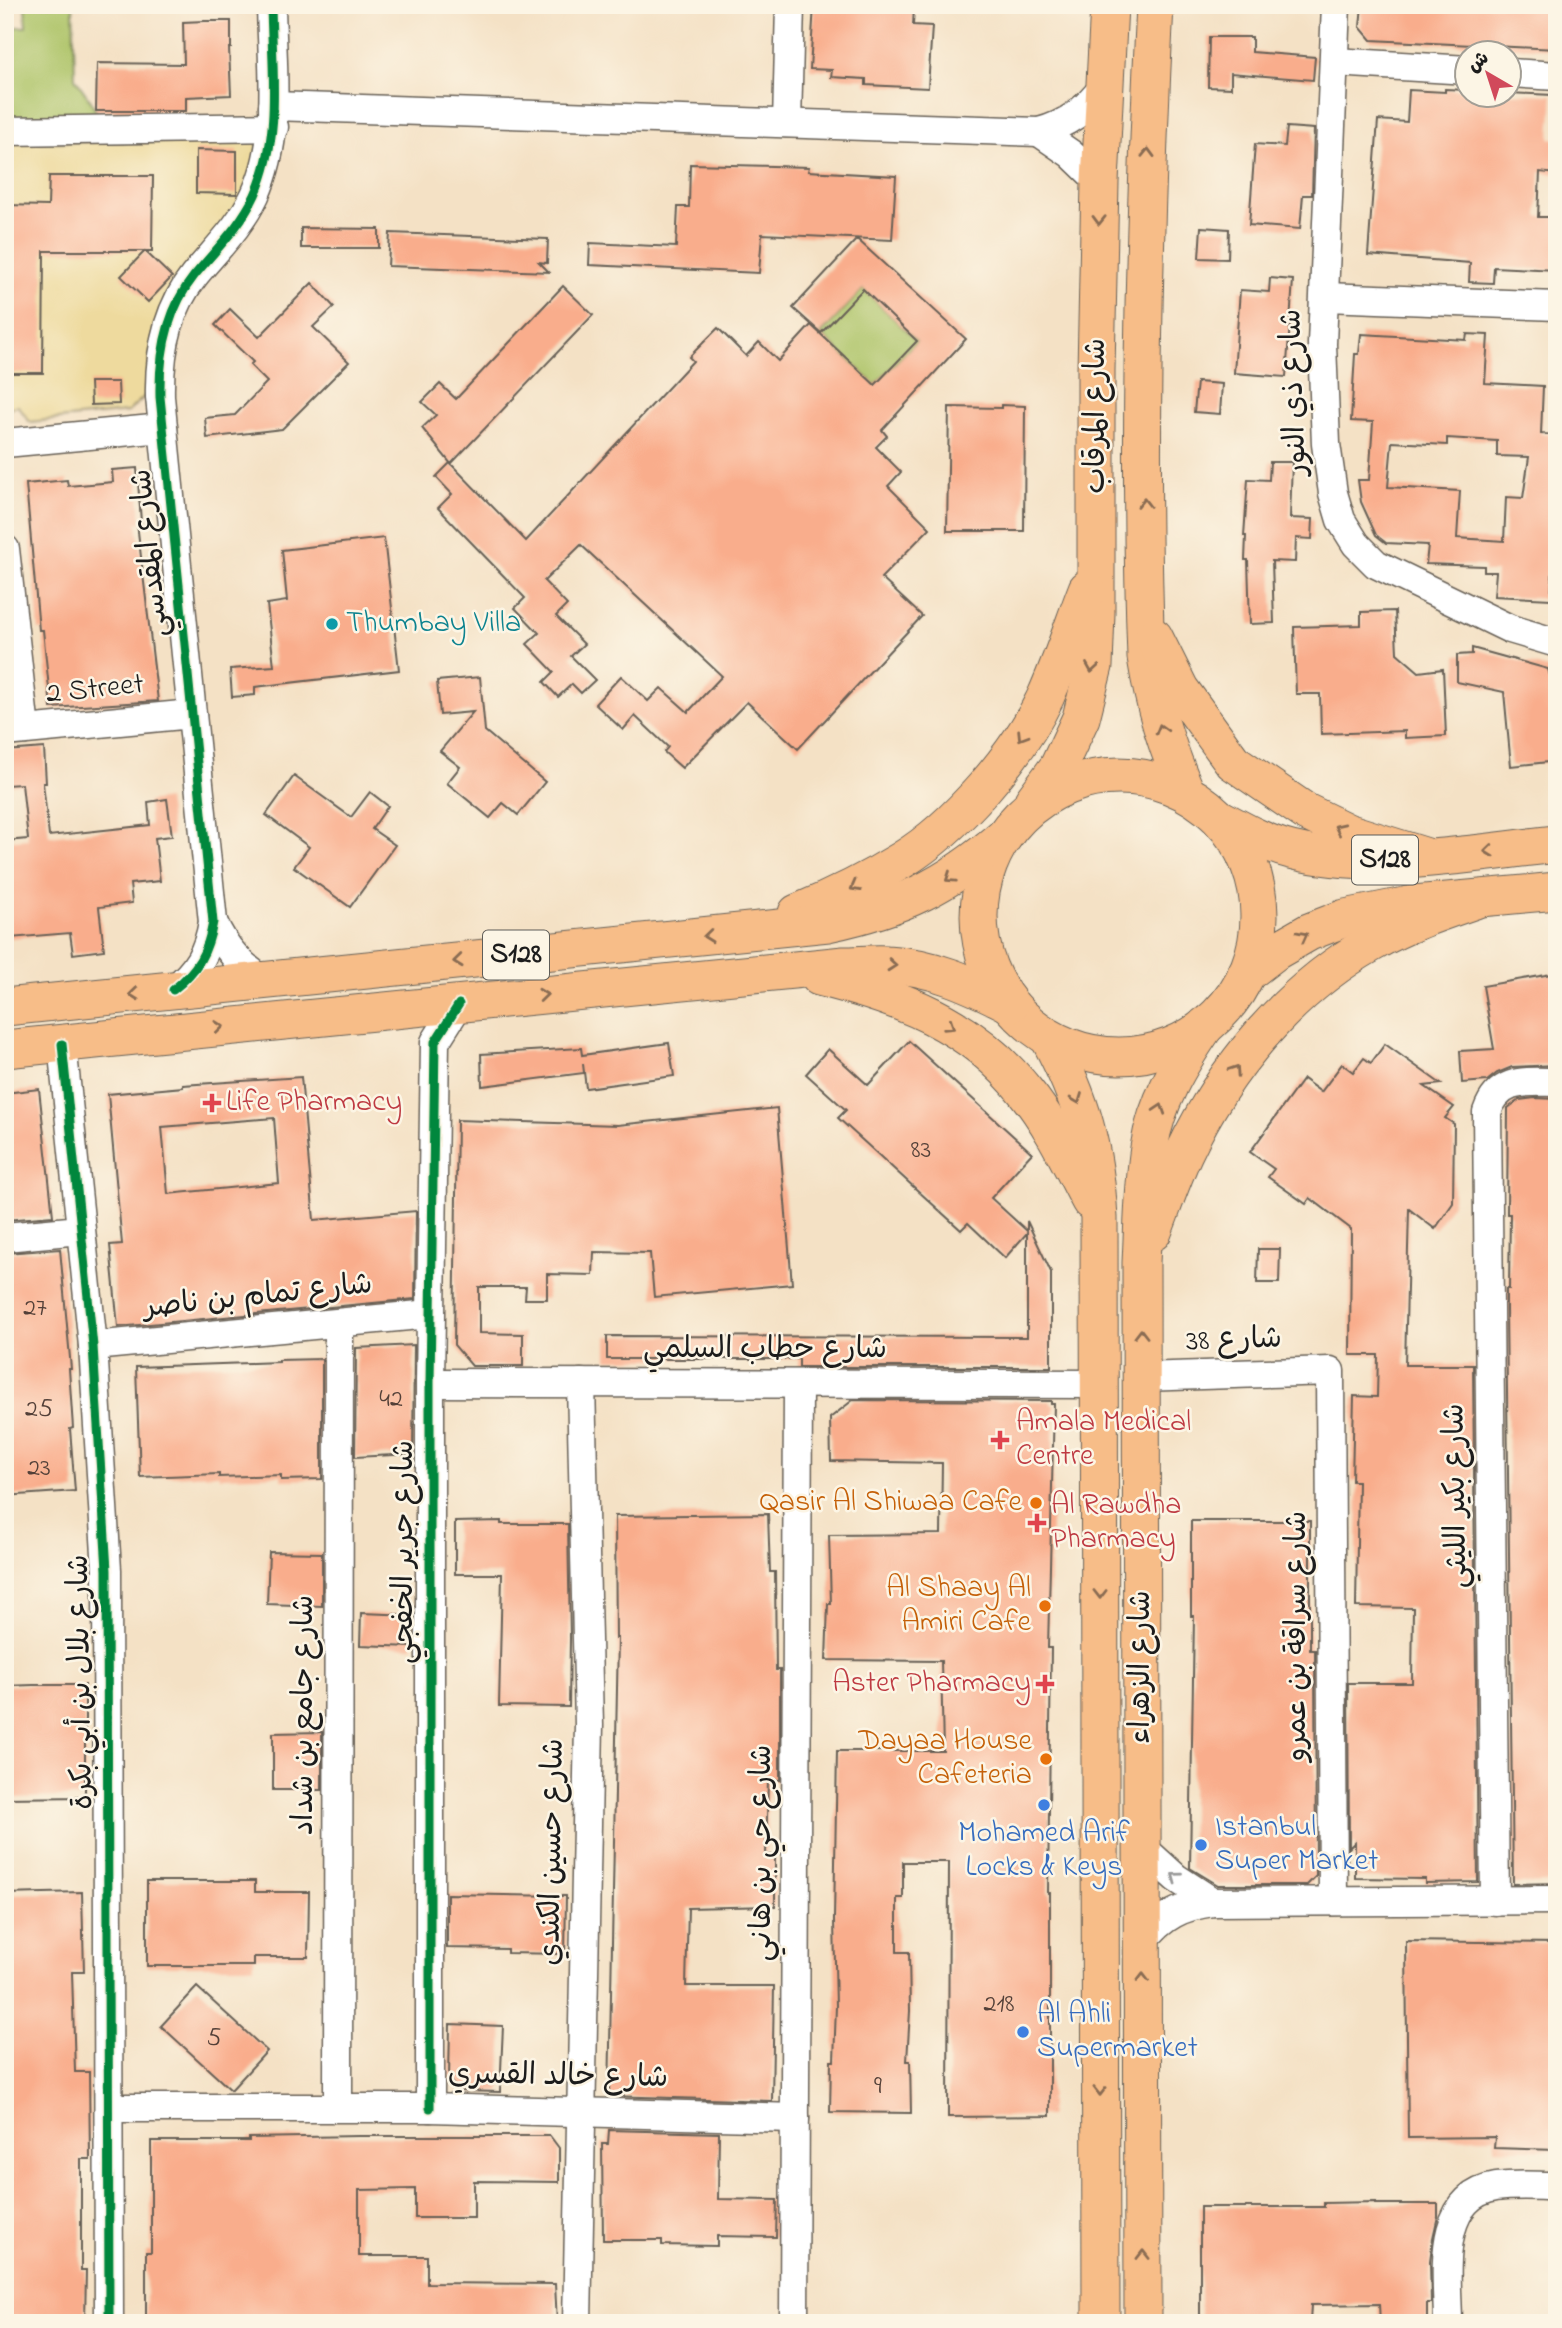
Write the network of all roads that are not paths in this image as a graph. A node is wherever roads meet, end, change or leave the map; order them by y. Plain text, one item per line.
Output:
1 (271, 5) edge
2 (790, 5) edge
3 (1109, 5) edge
4 (1155, 5) edge
5 (1336, 5) edge
6 (1334, 62) junction
7 (1454, 69) edge
8 (1524, 74) edge
9 (1557, 76) edge
10 (1104, 86) junction
11 (273, 116) junction
12 (787, 123) junction
13 (5, 131) edge
14 (1039, 132) junction
15 (1100, 182) junction
16 (1325, 297) junction
17 (1557, 306) edge
18 (163, 428) junction
19 (5, 443) edge
20 (5, 549) edge
21 (1096, 561) junction
22 (1144, 610) junction
23 (1557, 643) edge
24 (192, 714) junction
25 (15, 731) edge
26 (1186, 792) junction
27 (1221, 818) junction
28 (1015, 823) junction
29 (1557, 844) edge
30 (1427, 857) junction
31 (1557, 891) edge
32 (1475, 900) junction
33 (214, 922) junction
34 (752, 932) junction
35 (794, 970) junction
36 (1246, 974) junction
37 (264, 981) junction
38 (173, 990) junction
39 (459, 1004) junction
40 (1010, 1004) junction
41 (5, 1007) edge
42 (403, 1009) junction
43 (1206, 1025) junction
44 (1049, 1038) junction
45 (435, 1042) junction
46 (62, 1044) junction
47 (5, 1049) edge
48 (1557, 1082) edge
49 (1099, 1218) junction
50 (80, 1230) junction
51 (5, 1237) edge
52 (1141, 1263) junction
53 (430, 1314) junction
54 (339, 1323) junction
55 (93, 1346) junction
56 (1329, 1371) joint
57 (1141, 1377) junction
58 (430, 1382) junction
59 (581, 1383) junction
60 (798, 1384) junction
61 (1099, 1384) junction
62 (1143, 1848) junction
63 (1557, 1900) edge
64 (1333, 1901) junction
65 (1494, 1901) junction
66 (1213, 1902) junction
67 (1143, 1941) junction
68 (338, 2107) junction
69 (110, 2108) junction
70 (430, 2108) junction
71 (581, 2112) junction
72 (795, 2118) junction
73 (1557, 2186) edge
74 (1098, 2319) edge
75 (109, 2323) edge
76 (577, 2323) edge
77 (794, 2323) edge
78 (1143, 2323) edge
79 (1448, 2323) edge

1 - 11 street, شارع المقدسي
2 - 12 street
3 - 10 main road, شارع المرقاب
22 -> 4 main road, شارع المرقاب
5 - 6 street, شارع ذي النور
6 - 7 street
6 - 16 street, شارع ذي النور
8 - 9 street
10 - 14 street
10 - 15 main road, شارع المرقاب
11 - 12 street
11 - 13 street
11 - 18 street, شارع المقدسي
12 - 14 street
14 - 15 street
15 -> 21 main road, شارع المرقاب
16 - 17 street
16 - 23 street, شارع ذي النور
18 - 19 street
18 - 24 street, شارع المقدسي
20 - 25 street
21 -> 28 main road, شارع المرقاب
21 -> 34 main road
26 -> 22 main road, شارع المرقاب
30 -> 22 main road
24 - 25 street, 2 Street
24 - 33 street, شارع المقدسي
26 - 27 main road
26 - 28 main road
27 - 30 main road, S128
27 - 36 main road
28 -> 34 main road, S128
28 - 40 main road
29 -> 30 main road, S128
31 - 32 main road, S128
36 -> 32 main road, S128
52 -> 32 main road
33 - 37 street, شارع المقدسي
33 - 38 street, شارع المقدسي
34 -> 37 main road, S128
39 -> 35 main road, S128
35 -> 40 main road, S128
35 -> 49 main road
36 - 43 main road
37 - 38 main road, S128
38 -> 41 main road, S128
39 - 42 main road, S128
39 - 45 street
40 - 44 main road
42 - 45 street
46 -> 42 main road, S128
43 - 44 main road
52 -> 43 main road, شارع الزهراء
44 -> 49 main road, شارع الزهراء
45 - 53 street, شارع جرير الخفجي
46 - 47 main road, S128
46 - 50 street, شارع بلال بن أبي بكرة
48 - 65 street, شارع بكير الليثي
49 - 61 main road, شارع الزهراء
50 - 51 street
50 - 55 street, شارع بلال بن أبي بكرة
57 -> 52 main road, شارع الزهراء
53 - 54 street, شارع تمام بن ناصر
53 - 58 street, شارع جرير الخفجي
54 - 55 street, شارع تمام بن ناصر
54 - 68 street, شارع جامع بن شداد
55 - 69 street, شارع بلال بن أبي بكرة
56 - 57 street, شارع 38
56 - 64 street, شارع سراقة بن عمرو
57 - 62 main road, شارع الزهراء
58 - 59 street, شارع حطاب السلمي
58 - 70 street, شارع جرير الخفجي
59 - 60 street, شارع حطاب السلمي
59 - 71 street, شارع حسين الكندي
60 - 61 street, شارع حطاب السلمي
60 - 72 street, شارع حي بن هاني
61 -> 74 main road, شارع الزهراء
66 -> 62 street
62 - 67 main road, شارع الزهراء
63 - 65 street
64 - 65 street
64 - 66 street
66 - 67 street
78 -> 67 main road, شارع الزهراء
68 - 69 street, شارع خالد القسري
68 - 70 street, شارع خالد القسري
69 - 75 street, شارع بلال بن أبي بكرة
70 - 71 street, شارع خالد القسري
71 - 72 street, شارع خالد القسري
71 - 76 street, شارع حسين الكندي
72 - 77 street, شارع حي بن هاني
73 - 79 street

